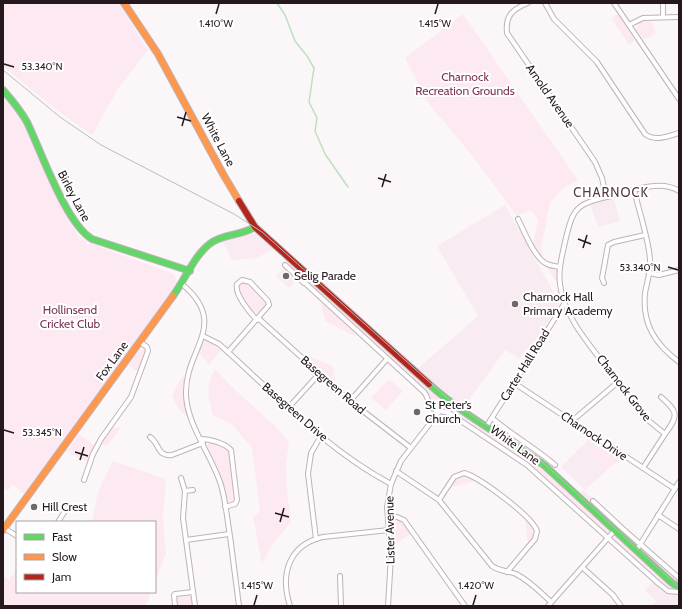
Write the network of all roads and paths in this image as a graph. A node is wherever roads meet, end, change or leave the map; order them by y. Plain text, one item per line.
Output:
1 (124, 3) edge
2 (528, 3) edge
3 (545, 3) edge
4 (614, 3) edge
5 (663, 3) edge
6 (679, 16) edge
7 (663, 17) junction
8 (629, 25) junction
9 (3, 90) edge
10 (678, 96) edge
11 (679, 133) edge
12 (634, 190) junction
13 (679, 191) edge
14 (606, 197) junction
15 (518, 219) dead end
16 (255, 227) junction
17 (645, 235) junction
18 (285, 266) dead end
19 (560, 267) junction
20 (679, 270) edge
21 (190, 271) junction
22 (649, 273) junction
23 (308, 274) junction
24 (304, 283) junction
25 (604, 283) dead end
26 (182, 284) junction
27 (564, 304) junction
28 (258, 319) junction
29 (203, 336) junction
30 (140, 342) junction
31 (228, 352) junction
32 (387, 359) junction
33 (679, 362) edge
34 (319, 374) junction
35 (618, 382) junction
36 (514, 383) junction
37 (661, 397) dead end
38 (448, 400) junction
39 (350, 401) junction
40 (289, 407) junction
41 (440, 410) junction
42 (492, 418) junction
43 (572, 421) junction
44 (486, 427) junction
45 (666, 434) junction
46 (321, 436) junction
47 (150, 437) dead end
48 (202, 441) junction
49 (411, 448) junction
50 (555, 465) dead end
51 (643, 468) junction
52 (396, 471) junction
53 (181, 478) dead end
54 (84, 480) dead end
55 (679, 482) edge
56 (391, 484) junction
57 (675, 489) junction
58 (193, 490) dead end
59 (185, 491) junction
60 (439, 500) junction
61 (593, 501) dead end
62 (225, 507) junction
63 (65, 511) dead end
64 (658, 515) junction
65 (388, 517) junction
66 (59, 521) edge
67 (4, 529) edge
68 (679, 529) edge
69 (389, 530) junction
70 (615, 530) junction
71 (229, 534) junction
72 (16, 535) edge
73 (609, 538) junction
74 (316, 539) junction
75 (186, 540) junction
76 (640, 544) junction
77 (636, 550) junction
78 (583, 568) junction
79 (507, 572) junction
80 (340, 576) dead end
81 (679, 578) edge
82 (679, 590) edge
83 (193, 592) junction
84 (551, 602) junction
85 (175, 606) edge
86 (195, 606) edge
87 (239, 606) edge
88 (290, 606) edge
89 (341, 606) edge
90 (389, 606) edge
91 (464, 606) edge
92 (548, 606) edge
93 (621, 606) edge

1 - 16 main road, White Lane
2 - 14 street, Arnold Avenue
3 - 11 street
4 - 8 street
5 - 7 street
6 - 7 street
7 - 8 street
8 - 10 street
9 - 21 main road, Birley Lane
12 - 13 street, Charnock Grove
12 - 14 street, Charnock Grove
12 - 17 street
14 - 19 street, Charnock Grove
15 - 19 street
16 - 21 main road, Fox Lane
16 - 23 main road, White Lane
17 - 22 street
17 - 25 street
18 - 24 street, White Lane
19 - 27 street, Charnock Grove
20 - 22 street
21 - 26 main road, Fox Lane
22 - 33 street
23 - 24 street
23 - 38 main road, White Lane
24 - 32 street, White Lane
26 - 29 street
26 - 30 main road, Fox Lane
27 - 35 street, Charnock Grove
27 - 36 street, Carter Hall Road
28 - 28 street, Basegreen Road
28 - 31 street, Basegreen Road
28 - 34 street, Basegreen Road
29 - 31 street, Basegreen Drive
29 - 48 street
30 - 54 street
30 - 67 main road, Fox Lane
31 - 40 street, Basegreen Drive
32 - 39 street
32 - 41 street, White Lane
34 - 39 street, Basegreen Road
34 - 40 street
35 - 43 street
35 - 45 street, Charnock Grove
36 - 42 street, Carter Hall Road
36 - 43 street, Charnock Drive
37 - 45 street
38 - 41 street, Lister Avenue
38 - 44 main road, White Lane
39 - 49 street, Basegreen Road
40 - 46 street, Basegreen Drive
41 - 49 street, Lister Avenue
41 - 73 street, White Lane
42 - 44 street, Carter Hall Road
42 - 50 street, White Lane
43 - 51 street, Charnock Drive
44 - 70 main road, White Lane
45 - 51 street
46 - 56 street, Basegreen Drive
46 - 74 street
47 - 48 street
48 - 62 street
48 - 62 street
49 - 52 street, Lister Avenue
51 - 57 street, Charnock Drive
52 - 56 street, Lister Avenue
52 - 60 street
53 - 59 street
55 - 57 street
56 - 65 street, Lister Avenue
57 - 64 street
58 - 59 street
59 - 75 street
60 - 79 street
60 - 79 street
61 - 76 street
62 - 71 street
63 - 66 street
64 - 68 street
64 - 76 street
65 - 69 street, Lister Avenue
65 - 91 street
67 - 72 street
69 - 74 street
69 - 90 street, Lister Avenue
70 - 73 street
70 - 77 main road, White Lane
71 - 75 street
71 - 87 street
73 - 78 street
73 - 82 street, White Lane
74 - 88 street
75 - 83 street
76 - 77 street
76 - 81 street
77 - 82 main road, White Lane
78 - 84 street
78 - 93 street
79 - 84 street
80 - 89 street
83 - 85 street
83 - 86 street
84 - 92 street

